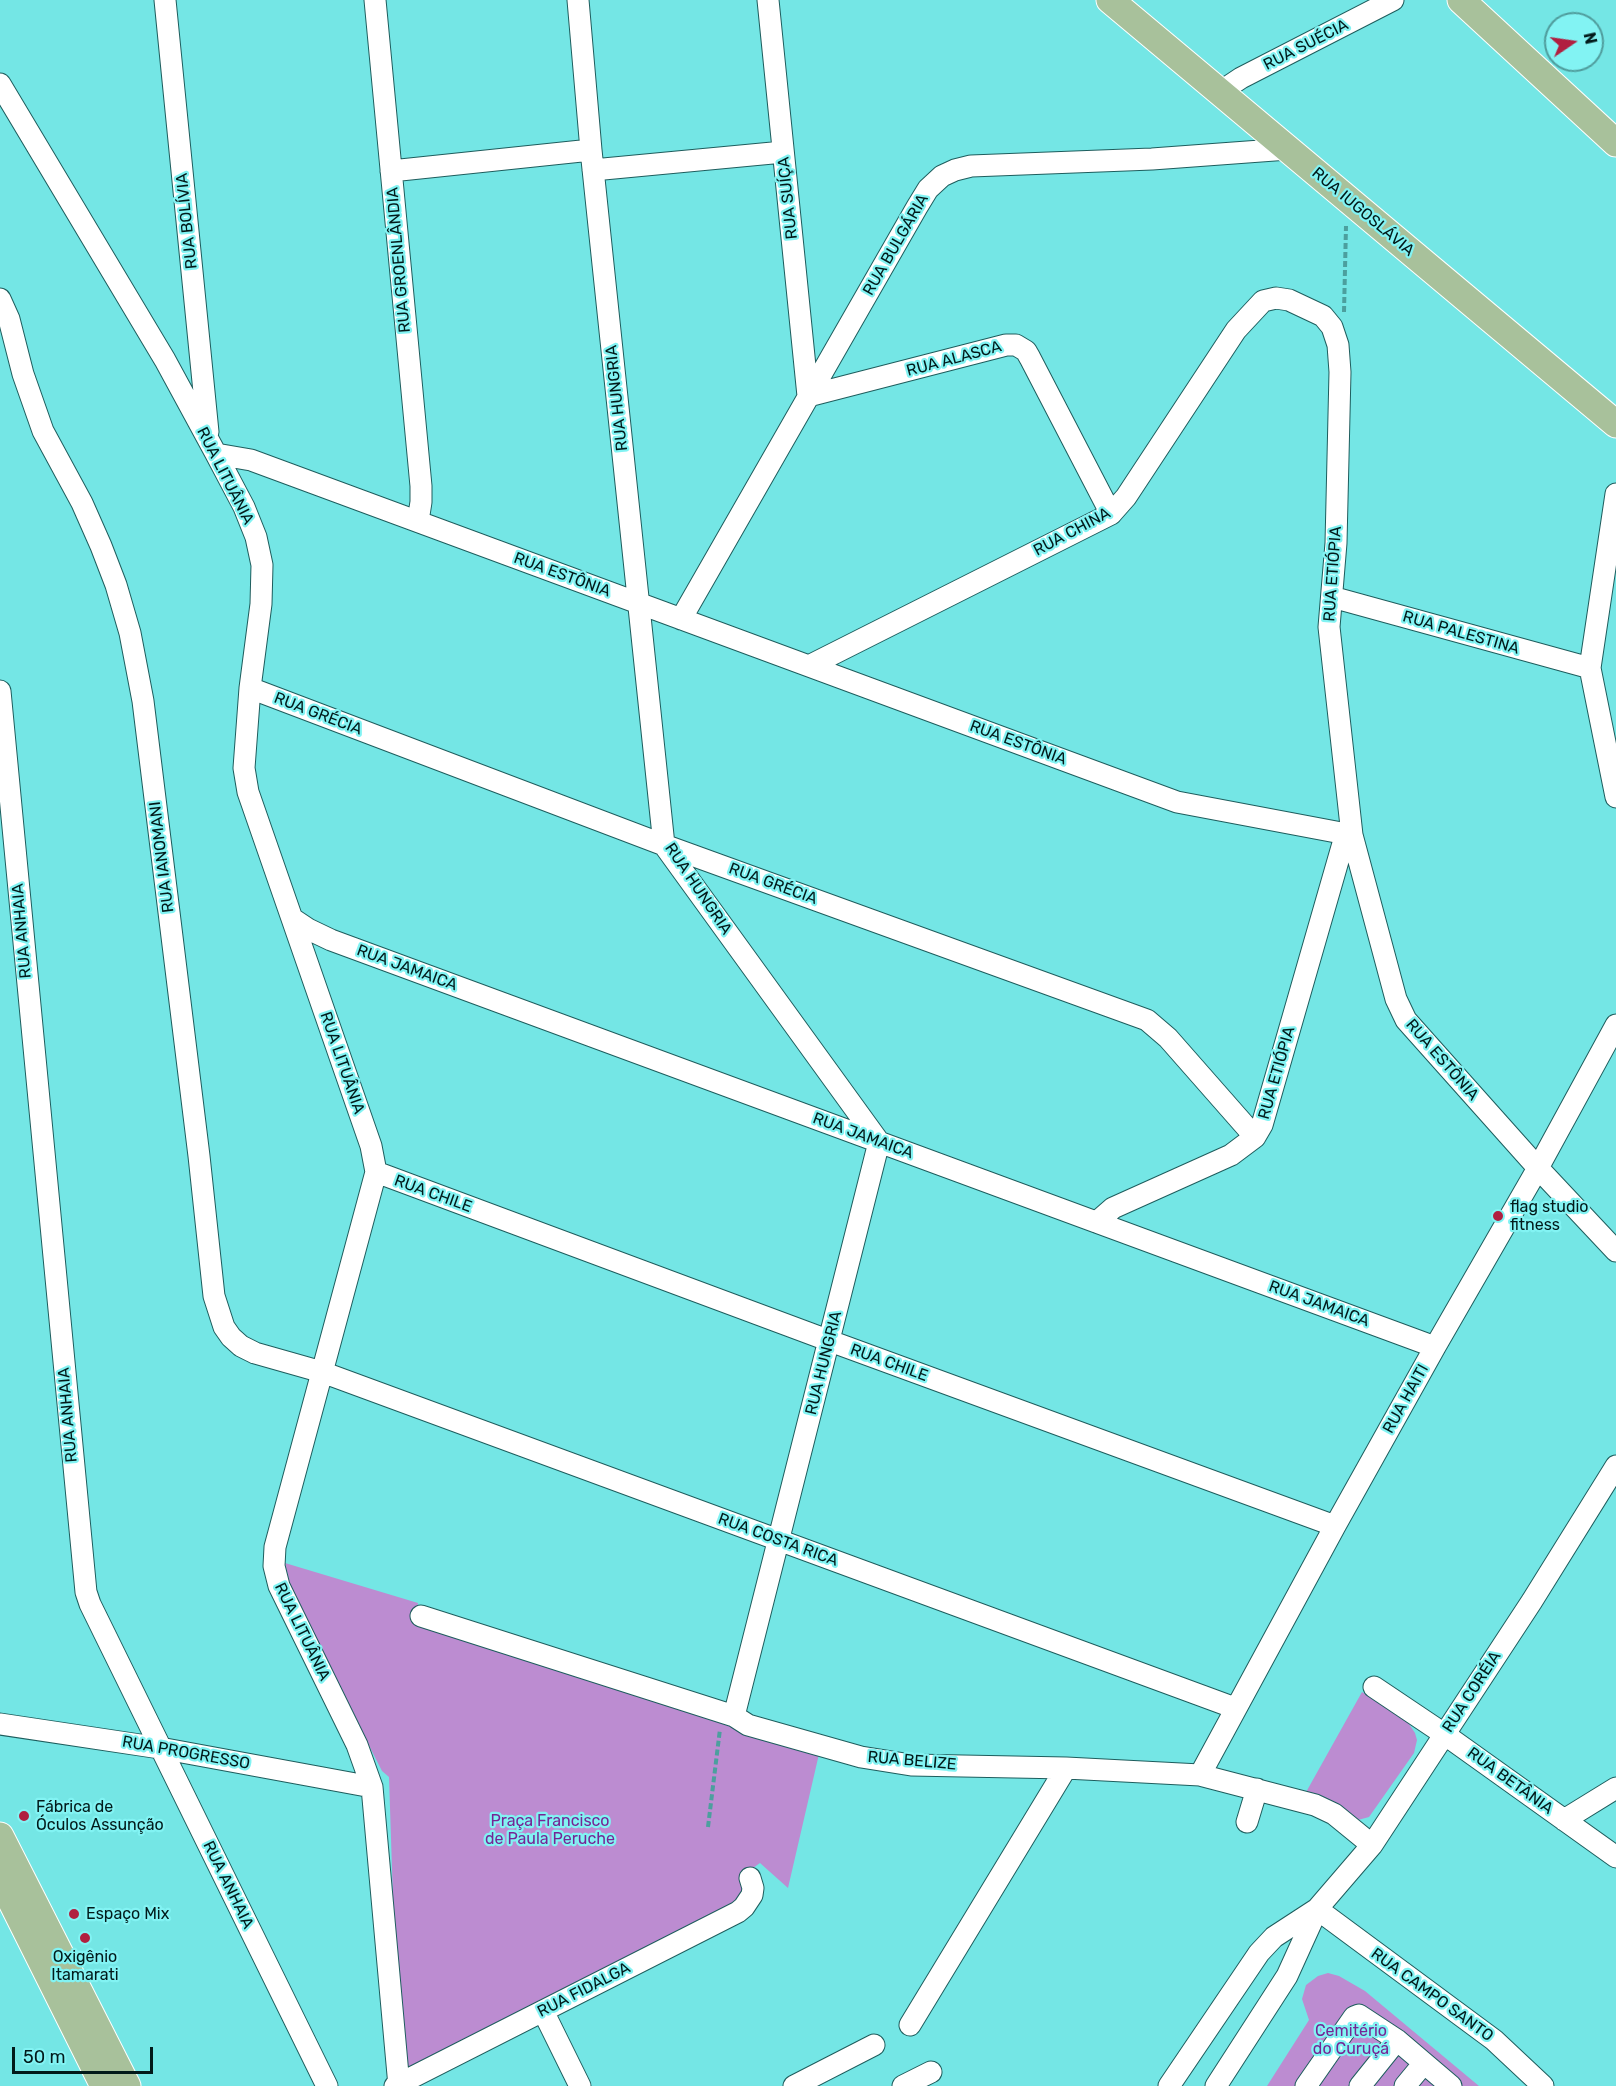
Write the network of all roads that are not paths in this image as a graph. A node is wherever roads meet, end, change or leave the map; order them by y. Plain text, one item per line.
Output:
1 (165, 0) edge
2 (375, 0) edge
3 (578, 0) edge
4 (768, 0) edge
5 (1110, 0) edge
6 (1393, 0) edge
7 (1461, 0) edge
8 (0, 84) edge
9 (1220, 92) junction
10 (1616, 143) edge
11 (1288, 149) junction
12 (783, 152) junction
13 (592, 160) junction
14 (391, 171) junction
15 (0, 299) edge
16 (1323, 316) joint
17 (808, 396) junction
18 (1616, 424) edge
19 (213, 448) junction
20 (1616, 494) edge
21 (1111, 514) junction
22 (418, 520) junction
23 (1332, 597) junction
24 (638, 603) junction
25 (681, 619) junction
26 (809, 666) junction
27 (1590, 668) junction
28 (250, 688) junction
29 (0, 691) edge
30 (1616, 797) edge
31 (1349, 834) junction
32 (664, 845) junction
33 (293, 919) junction
34 (1616, 1025) edge
35 (1255, 1137) junction
36 (879, 1142) junction
37 (1538, 1168) junction
38 (376, 1172) junction
39 (1097, 1222) junction
40 (1616, 1251) edge
41 (830, 1341) junction
42 (1435, 1347) junction
43 (322, 1372) junction
44 (1616, 1466) edge
45 (1335, 1526) junction
46 (778, 1540) junction
47 (421, 1616) dead end
48 (1374, 1687) dead end
49 (1235, 1708) junction
50 (728, 1714) junction
51 (0, 1725) edge
52 (1444, 1734) junction
53 (160, 1748) junction
54 (1066, 1768) junction
55 (1200, 1774) junction
56 (372, 1786) junction
57 (1616, 1788) edge
58 (1257, 1790) junction
59 (1564, 1820) junction
60 (1247, 1822) dead end
61 (0, 1836) edge
62 (1372, 1845) junction
63 (1616, 1857) edge
64 (0, 1878) edge
65 (750, 1878) dead end
66 (1317, 1909) junction
67 (543, 2011) junction
68 (910, 2025) dead end
69 (1397, 2040) junction
70 (874, 2045) dead end
71 (1424, 2063) junction
72 (931, 2072) dead end
73 (397, 2085) edge
74 (104, 2086) edge
75 (127, 2086) edge
76 (327, 2086) edge
77 (580, 2086) edge
78 (794, 2086) edge
79 (903, 2086) edge
80 (1169, 2086) edge
81 (1216, 2086) edge
82 (1306, 2086) edge
83 (1360, 2086) edge
84 (1405, 2086) edge
85 (1451, 2086) edge
86 (1544, 2086) edge

1 - 19 street, RUA BOLÍVIA
2 - 14 street, RUA GROENLÂNDIA
3 - 13 street, RUA HUNGRIA
4 - 12 street, RUA SUÍÇA
5 - 9 main road, RUA IUGOSLÁVIA
6 - 9 street, RUA SUÉCIA
7 - 10 main road
8 - 19 street, RUA LITUÂNIA
9 - 11 main road, RUA IUGOSLÁVIA
11 - 17 street, RUA BULGÁRIA
11 - 18 main road, RUA IUGOSLÁVIA
12 - 13 street
12 - 17 street, RUA SUÍÇA
13 - 14 street
13 - 24 street, RUA HUNGRIA
14 - 22 street, RUA GROENLÂNDIA
15 - 43 street, RUA IANOMANI
16 - 21 street, RUA CHINA
16 - 23 street, RUA ETIÓPIA
17 - 21 street, RUA ALASCA
17 - 25 street, RUA BULGÁRIA
19 - 22 street, RUA ESTÔNIA
19 - 28 street, RUA LITUÂNIA
20 - 27 street
21 - 26 street, RUA CHINA
22 - 24 street, RUA ESTÔNIA
23 - 27 street, RUA PALESTINA
23 - 31 street, RUA ETIÓPIA
24 - 25 street, RUA ESTÔNIA
24 - 32 street, RUA HUNGRIA
25 - 26 street, RUA ESTÔNIA
26 - 31 street, RUA ESTÔNIA
27 - 30 street
28 - 32 street, RUA GRÉCIA
28 - 33 street, RUA LITUÂNIA
29 - 53 street, RUA ANHAIA
31 - 35 street, RUA ETIÓPIA
31 - 37 street, RUA ESTÔNIA
32 - 35 street, RUA GRÉCIA
32 - 36 street, RUA HUNGRIA
33 - 36 street, RUA JAMAICA
33 - 38 street, RUA LITUÂNIA
34 - 37 street, RUA HAITI
35 - 39 street, RUA ETIÓPIA
36 - 39 street, RUA JAMAICA
36 - 41 street, RUA HUNGRIA
37 - 40 street, RUA ESTÔNIA
37 - 42 street, RUA HAITI
38 - 41 street, RUA CHILE
38 - 43 street, RUA LITUÂNIA
39 - 42 street, RUA JAMAICA
41 - 45 street, RUA CHILE
41 - 46 street, RUA HUNGRIA
42 - 45 street, RUA HAITI
43 - 46 street, RUA COSTA RICA
43 - 56 street, RUA LITUÂNIA
44 - 52 street, RUA CORÉIA
45 - 49 street, RUA HAITI
46 - 49 street, RUA COSTA RICA
46 - 50 street, RUA HUNGRIA
47 - 50 street, RUA BELIZE
48 - 52 street, RUA BETÂNIA
49 - 55 street, RUA HAITI
50 - 54 street, RUA BELIZE
51 - 53 street, RUA PROGRESSO
52 - 59 street, RUA BETÂNIA
52 - 62 street, RUA CORÉIA
53 - 56 street, RUA PROGRESSO
53 - 76 street, RUA ANHAIA
54 - 55 street, RUA BELIZE
54 - 68 street
55 - 58 street, RUA BELIZE
56 - 73 street, RUA LITUÂNIA
57 - 59 street
58 - 60 street
58 - 62 street, RUA BELIZE
59 - 63 street, RUA BETÂNIA
61 - 75 main road
62 - 66 street, RUA CORÉIA
64 - 74 main road
65 - 67 street, RUA FIDALGA
66 - 80 street, RUA CORÉIA
66 - 81 street, RUA CORÉIA
66 - 86 street, RUA CAMPO SANTO
67 - 73 street, RUA FIDALGA
67 - 77 street
69 - 71 street
69 - 82 street
69 - 83 street
70 - 78 street
71 - 84 street
71 - 85 street
72 - 79 street

